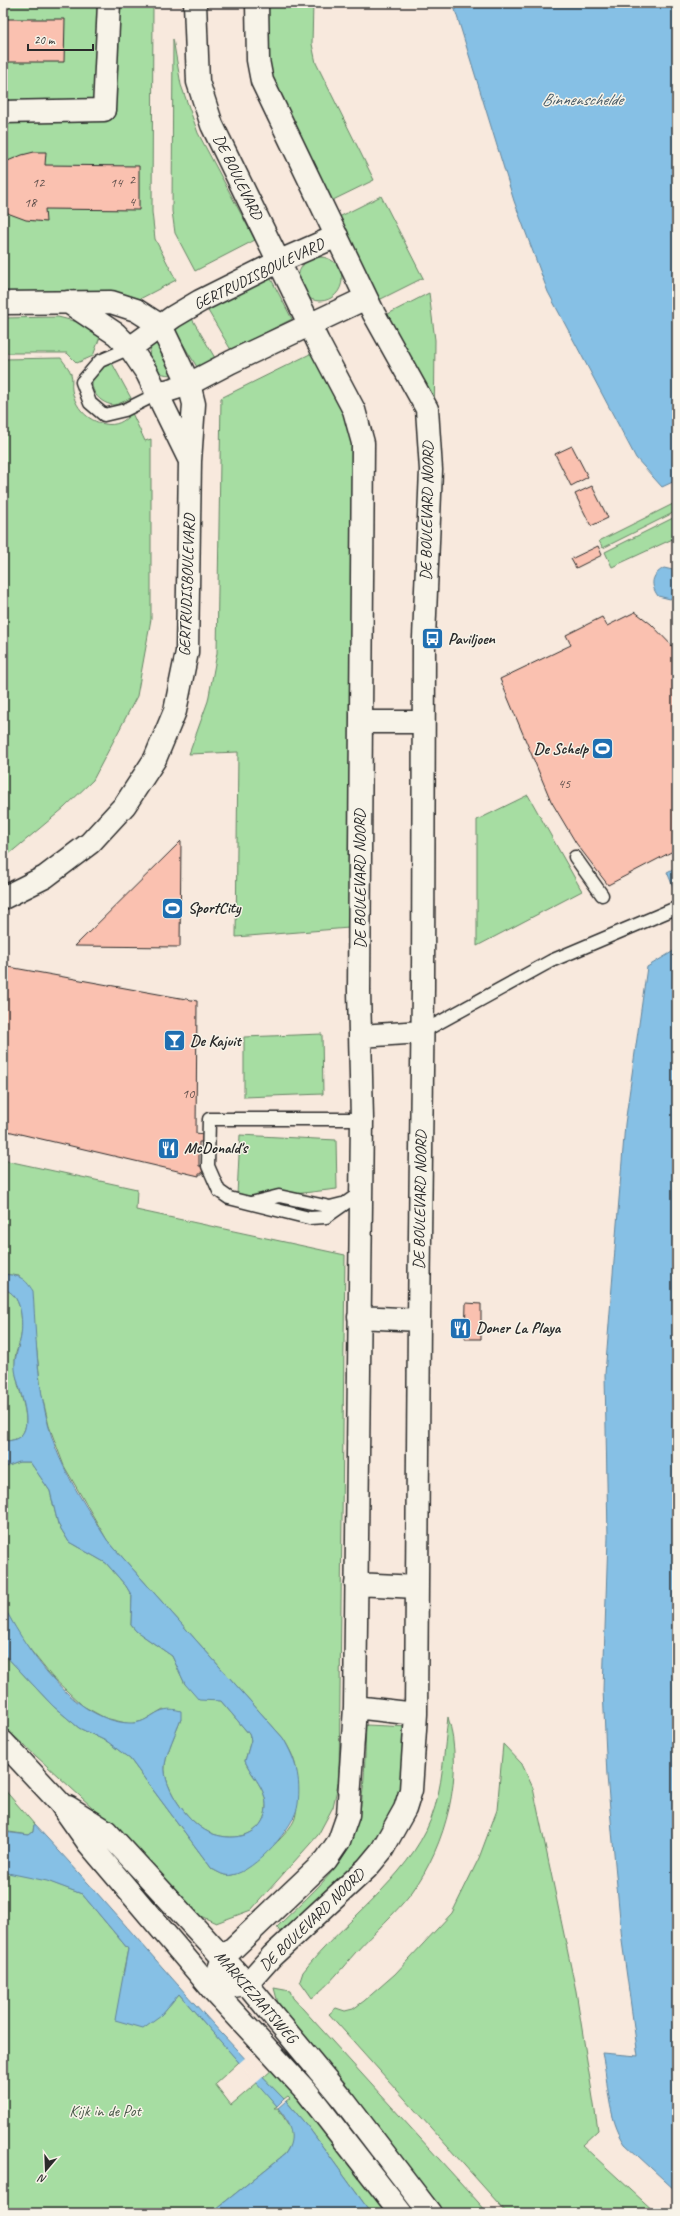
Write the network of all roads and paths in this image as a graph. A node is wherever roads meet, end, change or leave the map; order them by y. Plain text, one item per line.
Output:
1 (109, 3) edge
2 (195, 3) edge
3 (257, 3) edge
4 (3, 112) edge
5 (337, 236) junction
6 (280, 261) junction
7 (68, 302) junction
8 (3, 303) edge
9 (370, 306) junction
10 (161, 326) junction
11 (314, 333) junction
12 (130, 348) junction
13 (190, 384) junction
14 (157, 394) junction
15 (190, 461) junction
16 (361, 722) junction
17 (423, 722) junction
18 (576, 857) dead end
19 (602, 895) dead end
20 (3, 898) edge
21 (676, 908) dead end
22 (422, 1032) junction
23 (360, 1036) junction
24 (362, 1119) junction
25 (352, 1198) junction
26 (359, 1317) junction
27 (418, 1320) junction
28 (356, 1584) junction
29 (417, 1587) junction
30 (354, 1707) junction
31 (416, 1714) junction
32 (3, 1742) edge
33 (60, 1803) junction
34 (223, 1958) junction
35 (247, 1984) junction
36 (212, 1989) junction
37 (401, 2213) edge
38 (430, 2213) edge

1 - 4 street
2 - 6 street, DE BOULEVARD
3 - 5 street
5 - 6 street, GERTRUDISBOULEVARD
5 - 9 street
6 - 10 street, GERTRUDISBOULEVARD
6 - 11 street, DE BOULEVARD
7 - 8 street
7 - 10 street
7 - 12 street, GERTRUDISBOULEVARD
9 - 11 street
9 - 17 street, DE BOULEVARD NOORD
10 - 12 street, GERTRUDISBOULEVARD
10 - 13 street, GERTRUDISBOULEVARD
11 - 13 street
11 - 16 street, DE BOULEVARD NOORD
12 - 14 street, GERTRUDISBOULEVARD
12 - 14 lane
13 - 14 street
13 - 15 street, GERTRUDISBOULEVARD
14 - 15 street, GERTRUDISBOULEVARD
15 - 20 street, GERTRUDISBOULEVARD
16 - 17 street
16 - 23 street, DE BOULEVARD NOORD
17 - 22 street, DE BOULEVARD NOORD
18 - 19 lane
21 - 22 lane
22 - 23 street
22 - 27 street, DE BOULEVARD NOORD
23 - 24 street, DE BOULEVARD NOORD
24 - 25 street, DE BOULEVARD NOORD
24 - 25 lane
25 - 26 street, DE BOULEVARD NOORD
26 - 27 street
26 - 28 street, DE BOULEVARD NOORD
27 - 29 street, DE BOULEVARD NOORD
28 - 29 street
28 - 30 street, DE BOULEVARD NOORD
29 - 31 street, DE BOULEVARD NOORD
30 - 31 street
30 - 34 street, DE BOULEVARD NOORD
31 - 35 street, DE BOULEVARD NOORD
32 - 33 street, MARKIEZAATSWEG
33 - 34 street, MARKIEZAATSWEG
33 - 36 street, MARKIEZAATSWEG
34 - 35 street, MARKIEZAATSWEG
34 - 36 street, DE BOULEVARD NOORD
35 - 36 street, DE BOULEVARD NOORD
35 - 38 street, MARKIEZAATSWEG
36 - 37 street, MARKIEZAATSWEG

